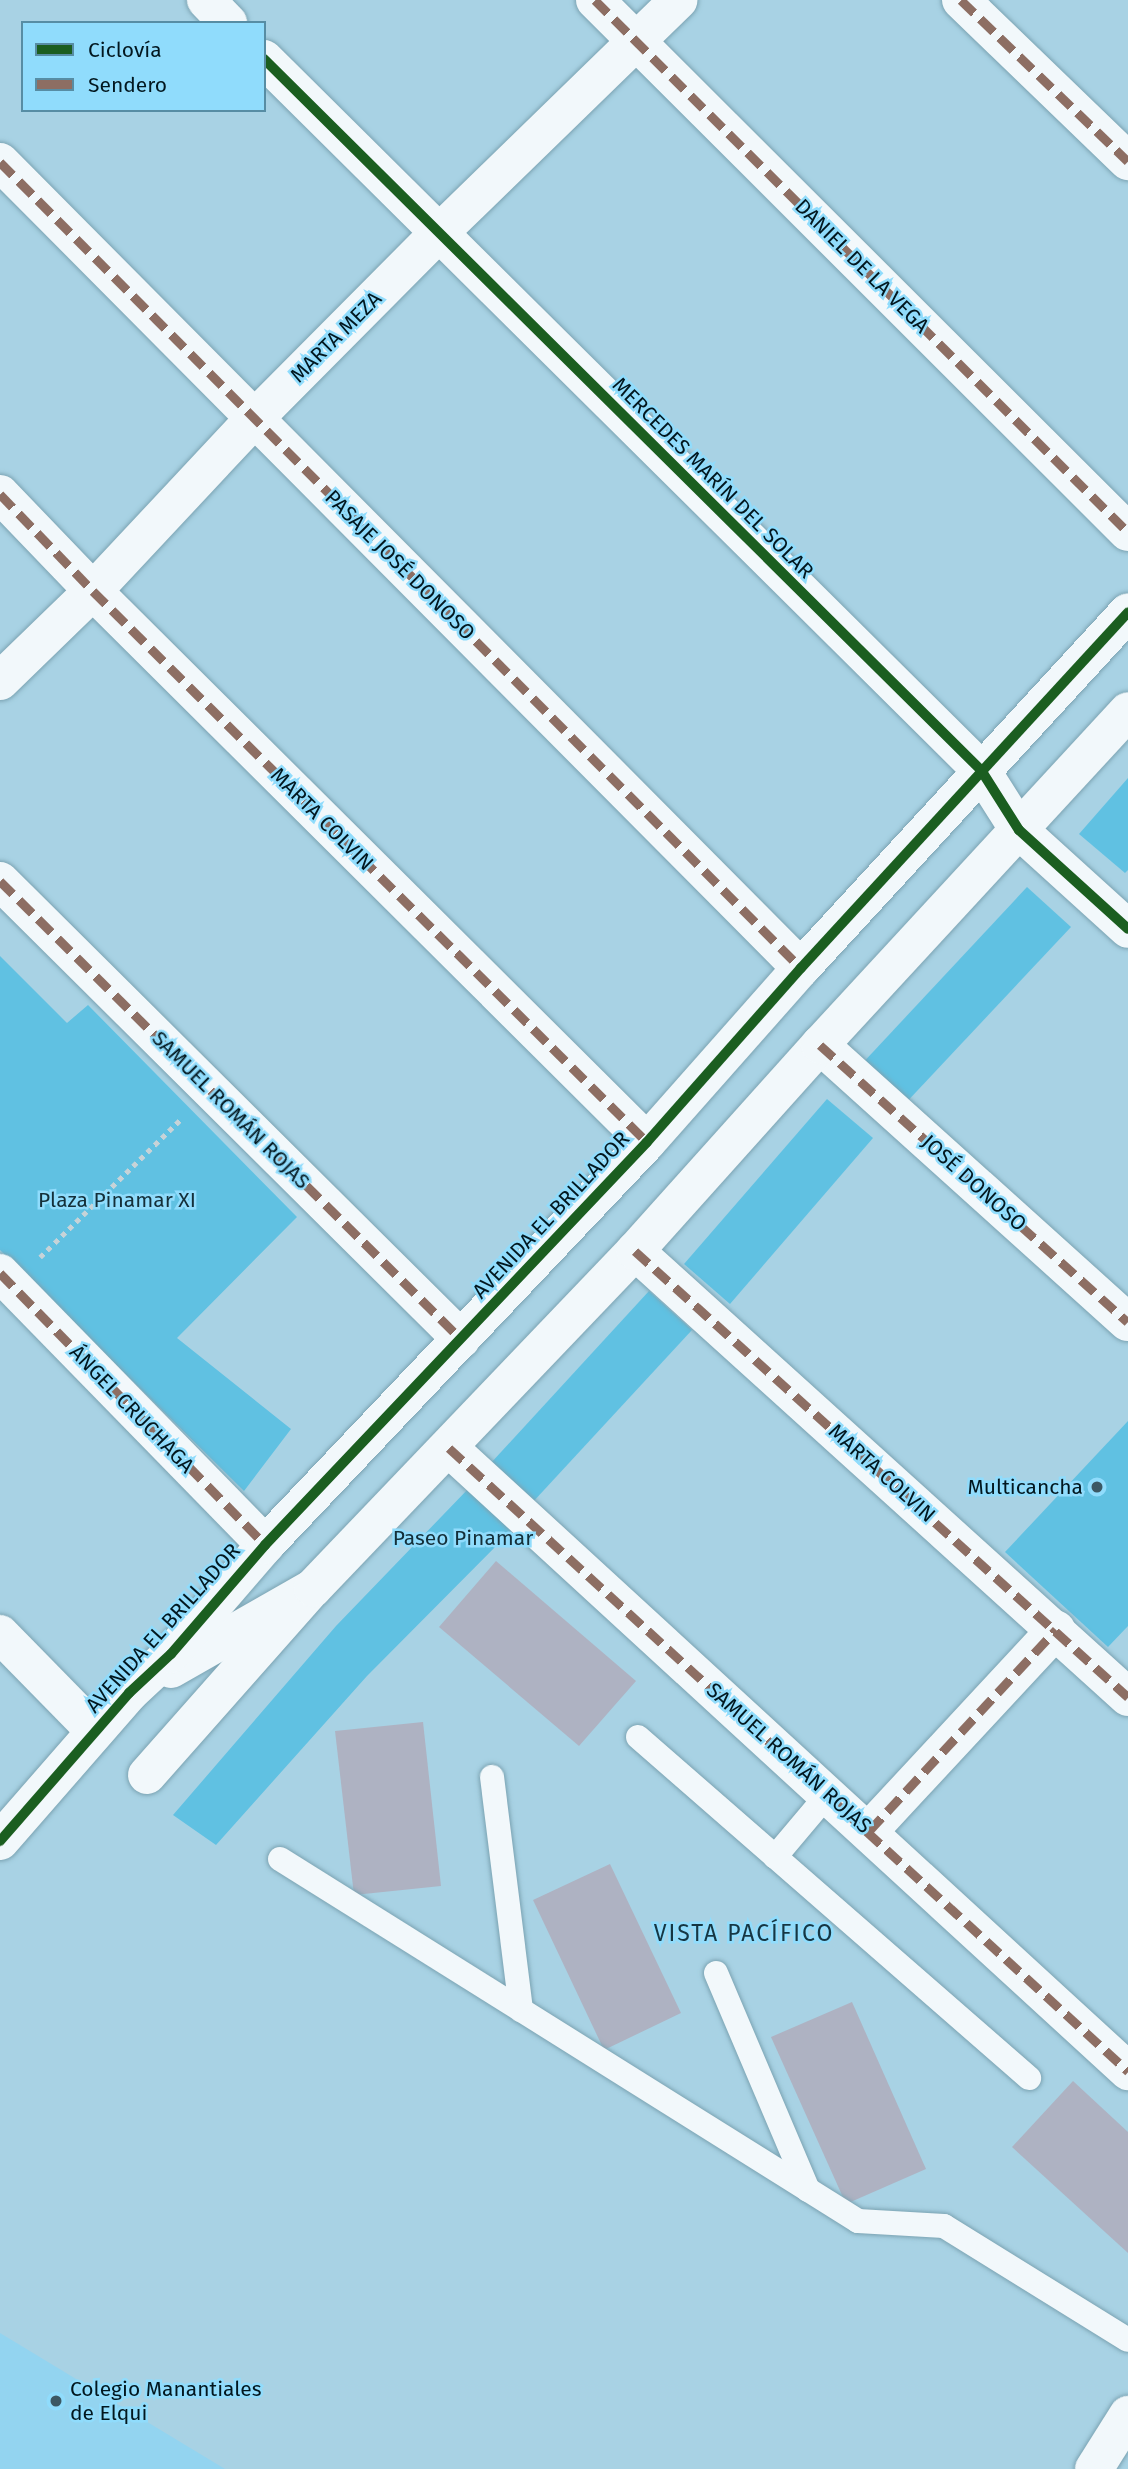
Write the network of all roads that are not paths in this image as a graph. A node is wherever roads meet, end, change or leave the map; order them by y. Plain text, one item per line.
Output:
1 (206, 0) edge
2 (595, 0) edge
3 (679, 0) edge
4 (961, 0) edge
5 (226, 21) edge
6 (637, 41) junction
7 (266, 61) edge
8 (1128, 161) edge
9 (0, 162) edge
10 (439, 233) junction
11 (254, 419) junction
12 (0, 494) edge
13 (1128, 532) edge
14 (93, 591) junction
15 (1128, 612) edge
16 (0, 681) edge
17 (1128, 712) edge
18 (981, 771) junction
19 (1019, 830) junction
20 (0, 881) edge
21 (1128, 929) edge
22 (801, 968) junction
23 (820, 1045) junction
24 (647, 1142) junction
25 (635, 1251) junction
26 (6, 1278) edge
27 (1128, 1322) edge
28 (461, 1339) junction
29 (449, 1448) junction
30 (265, 1545) junction
31 (313, 1588) junction
32 (1056, 1630) junction
33 (0, 1634) edge
34 (130, 1693) junction
35 (1128, 1697) edge
36 (95, 1731) junction
37 (638, 1737) dead end
38 (147, 1774) dead end
39 (492, 1777) dead end
40 (828, 1794) junction
41 (869, 1831) junction
42 (0, 1841) edge
43 (775, 1857) junction
44 (280, 1858) dead end
45 (716, 1973) dead end
46 (522, 2010) junction
47 (1128, 2071) edge
48 (1029, 2078) dead end
49 (808, 2190) junction
50 (1128, 2340) edge
51 (1128, 2415) edge
52 (1094, 2469) edge

1 - 5 street
2 - 6 street, DANIEL DE LA VEGA
3 - 6 street, MARTA MEZA
4 - 8 street
6 - 10 street, MARTA MEZA
6 - 13 street, DANIEL DE LA VEGA
7 - 10 street, MERCEDES MARÍN DEL SOLAR
9 - 11 street, PASAJE JOSÉ DONOSO
10 - 11 street, MARTA MEZA
10 - 18 street, MERCEDES MARÍN DEL SOLAR
11 - 14 street, MARTA MEZA
11 - 22 street, PASAJE JOSÉ DONOSO
12 - 14 street, MARTA COLVIN
14 - 16 street, MARTA MEZA
14 - 24 street, MARTA COLVIN
15 - 18 street, AVENIDA EL BRILLADOR
17 - 19 street
18 - 19 street, MERCEDES MARÍN DEL SOLAR
18 - 22 street, AVENIDA EL BRILLADOR
19 - 21 street, MERCEDES MARÍN DEL SOLAR
19 - 23 street
20 - 28 street, SAMUEL ROMÁN ROJAS
22 - 24 street, AVENIDA EL BRILLADOR
23 - 25 street
23 - 27 street, JOSÉ DONOSO
24 - 28 street, AVENIDA EL BRILLADOR
25 - 29 street
25 - 32 street, MARTA COLVIN
26 - 30 street, ÁNGEL CRUCHAGA
28 - 30 street, AVENIDA EL BRILLADOR
29 - 31 street
29 - 40 street, SAMUEL ROMÁN ROJAS
30 - 34 street, AVENIDA EL BRILLADOR
31 - 34 street
31 - 38 street
32 - 35 street, MARTA COLVIN
32 - 41 street
33 - 36 street
34 - 36 street, AVENIDA EL BRILLADOR
36 - 42 street, AVENIDA EL BRILLADOR
37 - 43 lane
39 - 46 lane
40 - 41 street, SAMUEL ROMÁN ROJAS
40 - 43 lane
41 - 47 street, SAMUEL ROMÁN ROJAS
43 - 48 lane
44 - 46 lane
45 - 49 lane
46 - 49 lane
49 - 50 lane
51 - 52 street

